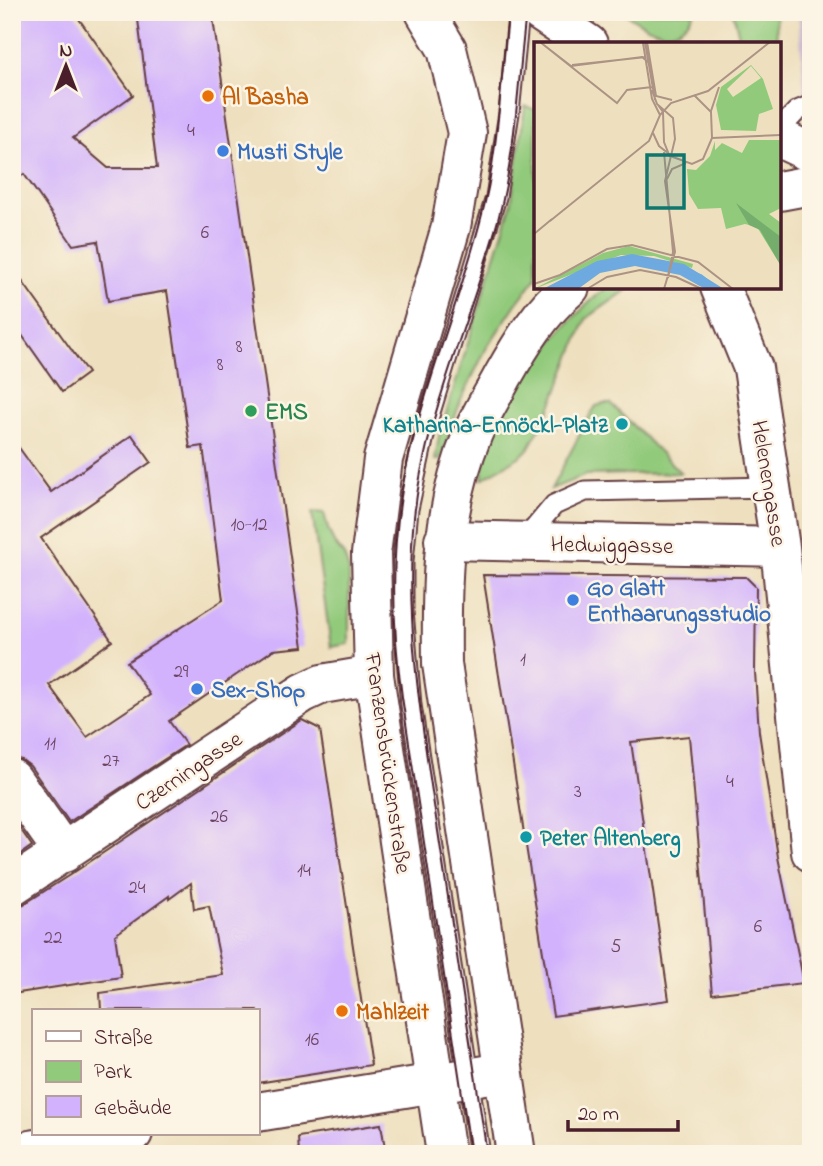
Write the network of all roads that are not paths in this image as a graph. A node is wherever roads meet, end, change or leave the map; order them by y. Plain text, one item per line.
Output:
1 (425, 12) edge
2 (519, 12) edge
3 (540, 12) edge
4 (583, 42) edge
5 (811, 105) edge
6 (781, 128) edge
7 (781, 139) edge
8 (811, 153) edge
9 (811, 185) edge
10 (781, 191) edge
11 (567, 289) edge
12 (721, 289) edge
13 (771, 486) junction
14 (444, 540) junction
15 (523, 542) junction
16 (780, 547) junction
17 (374, 675) junction
18 (12, 779) edge
19 (811, 852) edge
20 (64, 853) junction
21 (12, 886) edge
22 (469, 1077) junction
23 (259, 1112) edge
24 (127, 1134) edge
25 (12, 1153) edge
26 (446, 1154) edge
27 (480, 1154) edge
28 (516, 1154) edge

1 - 17 main road, Franzensbrückenstraße
2 - 22 lane
3 - 4 main road
5 - 6 lane
7 - 8 main road
9 - 10 main road
11 - 14 main road, Franzensbrückenstraße
12 - 13 main road, Helenengasse
13 - 15 lane
13 - 16 main road, Helenengasse
14 - 15 main road, Hedwiggasse
14 - 22 main road, Franzensbrückenstraße
15 - 16 main road, Hedwiggasse
16 - 19 main road, Helenengasse
17 - 20 main road, Czerningasse
17 - 22 main road, Franzensbrückenstraße
18 - 20 main road
20 - 21 main road, Czerningasse
22 - 23 main road
22 - 26 main road, Franzensbrückenstraße
22 - 27 lane
22 - 28 main road, Franzensbrückenstraße
24 - 25 main road

